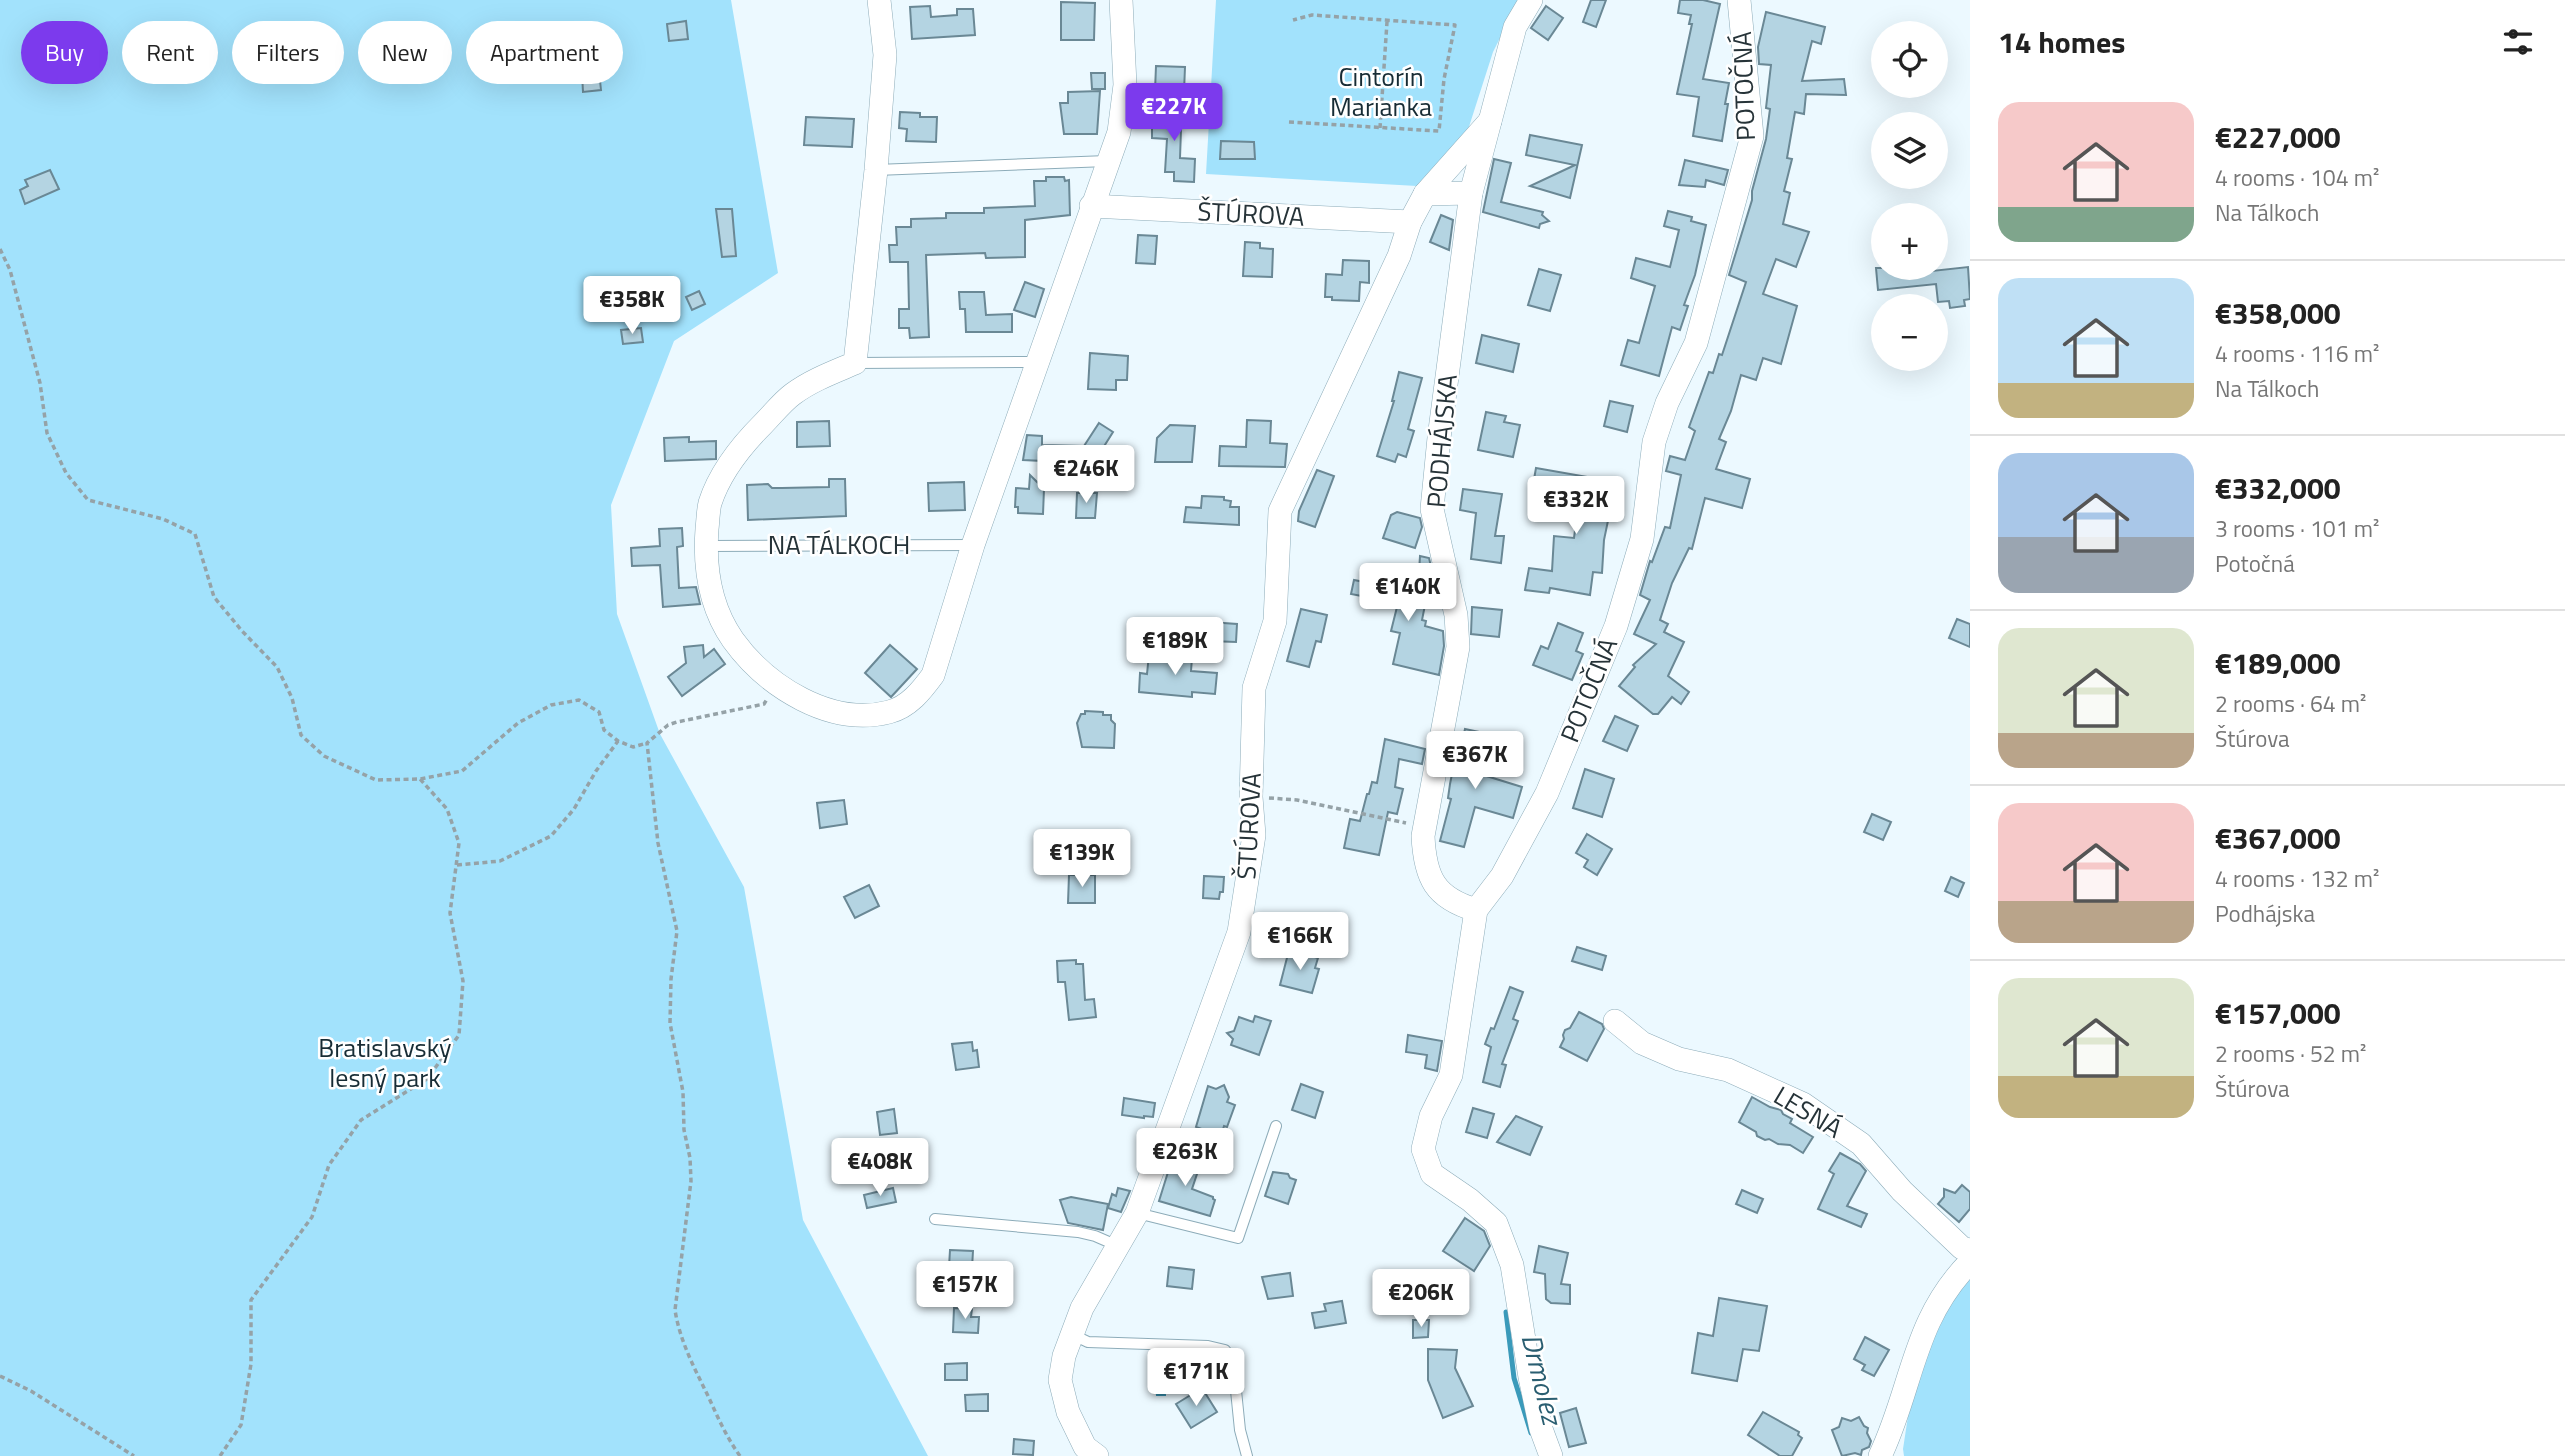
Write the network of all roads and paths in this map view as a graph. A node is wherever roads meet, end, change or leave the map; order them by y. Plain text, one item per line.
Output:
1 (879, 0) edge
2 (1121, 0) edge
3 (1531, 0) edge
4 (1739, 0) edge
5 (1293, 20) dead end
6 (1387, 21) junction
7 (1490, 121) junction
8 (1289, 122) dead end
9 (1380, 128) junction
10 (1107, 161) junction
11 (876, 170) junction
12 (1471, 193) junction
13 (1425, 194) junction
14 (1091, 206) junction
15 (1410, 222) junction
16 (0, 250) edge
17 (1038, 362) junction
18 (855, 363) junction
19 (972, 545) junction
20 (706, 546) junction
21 (778, 683) junction
22 (618, 741) junction
23 (647, 743) junction
24 (420, 779) junction
25 (1251, 797) junction
26 (1425, 827) junction
27 (457, 865) junction
28 (1476, 910) junction
29 (1615, 1021) dead end
30 (1276, 1126) dead end
31 (1137, 1213) junction
32 (936, 1219) dead end
33 (1118, 1246) junction
34 (1970, 1250) edge
35 (1970, 1262) edge
36 (1071, 1334) junction
37 (0, 1376) edge
38 (134, 1456) edge
39 (220, 1456) edge
40 (740, 1456) edge
41 (1097, 1456) edge
42 (1247, 1456) edge
43 (1551, 1456) edge
44 (1880, 1456) edge

1 - 11 street
2 - 10 street
3 - 7 street, ŠTÚROVA
4 - 28 street, POTOČNÁ
5 - 6 path
6 - 9 path
6 - 9 path
7 - 12 street, ŠTÚROVA
7 - 13 street, ŠTÚROVA
8 - 9 path
10 - 11 lane
10 - 14 street
11 - 18 street
12 - 13 street
12 - 26 street, PODHÁJSKA
13 - 15 street, ŠTÚROVA
14 - 15 street, ŠTÚROVA
14 - 17 street
15 - 25 street, ŠTÚROVA
16 - 24 path
17 - 18 lane
17 - 19 street
18 - 20 street
19 - 20 lane, NA TÁLKOCH
19 - 21 street
20 - 21 street
21 - 23 path
22 - 23 path
22 - 24 path
22 - 27 path
23 - 40 path
24 - 27 path
25 - 26 path
25 - 31 street, ŠTÚROVA
26 - 28 street, PODHÁJSKA
27 - 39 path
28 - 43 street, POTOČNÁ
29 - 34 street, LESNÁ
30 - 31 lane
31 - 33 street, ŠTÚROVA
32 - 33 lane
33 - 36 street, ŠTÚROVA
35 - 44 street
36 - 41 street, ŠTÚROVA
36 - 42 lane
37 - 38 path

